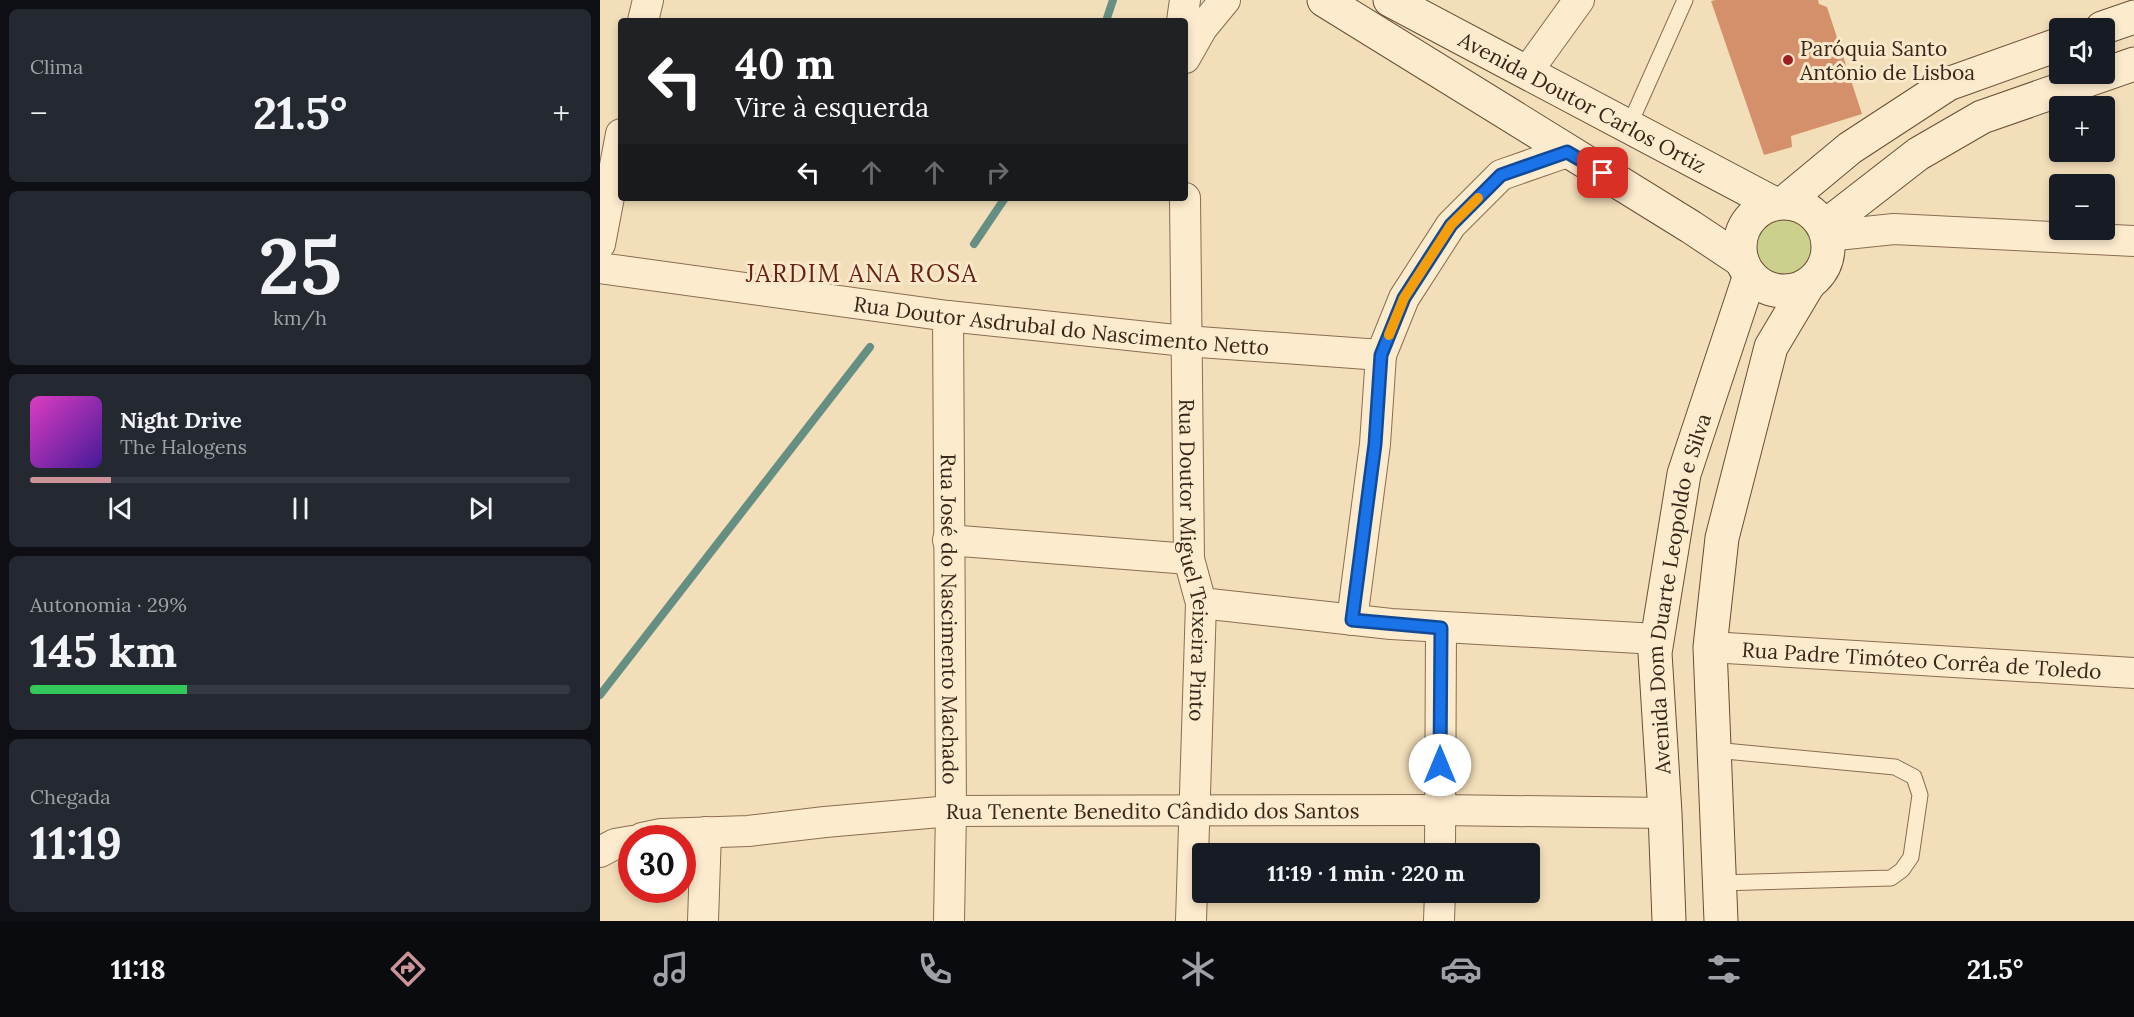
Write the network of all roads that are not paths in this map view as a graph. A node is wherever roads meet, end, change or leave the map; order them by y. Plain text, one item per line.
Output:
1 (648, 0) edge
2 (1185, 0) edge
3 (1225, 0) edge
4 (1324, 0) edge
5 (1390, 0) edge
6 (1579, 0) edge
7 (1685, 0) edge
8 (2134, 17) edge
9 (644, 18) edge
10 (1182, 18) edge
11 (2115, 24) edge
12 (2049, 48) edge
13 (1188, 53) edge
14 (2134, 64) edge
15 (1527, 72) junction
16 (1628, 128) junction
17 (618, 150) edge
18 (1567, 152) junction
19 (1875, 188) junction
20 (1185, 201) edge
21 (1779, 203) junction
22 (1894, 229) junction
23 (1826, 231) junction
24 (2134, 241) edge
25 (600, 244) edge
26 (600, 268) edge
27 (1746, 268) junction
28 (1808, 285) junction
29 (948, 316) junction
30 (1185, 340) junction
31 (1381, 355) junction
32 (948, 540) junction
33 (1189, 559) junction
34 (1201, 603) junction
35 (1352, 620) junction
36 (1441, 628) junction
37 (1658, 639) junction
38 (1710, 647) junction
39 (2134, 673) edge
40 (1714, 750) junction
41 (1440, 810) junction
42 (1194, 811) junction
43 (951, 812) junction
44 (1665, 813) junction
45 (696, 832) edge
46 (706, 832) junction
47 (618, 843) edge
48 (1440, 843) edge
49 (600, 852) edge
50 (1719, 883) junction
51 (1440, 903) edge
52 (703, 921) edge
53 (949, 921) edge
54 (1191, 921) edge
55 (1439, 921) edge
56 (1669, 921) edge
57 (1721, 921) edge

1 - 9 street
2 - 10 street
3 - 13 street
4 - 18 main road, Avenida Doutor Carlos Ortiz
5 - 15 main road, Avenida Doutor Carlos Ortiz
6 - 15 street
7 - 16 lane
8 - 11 main road
12 - 21 main road
14 - 19 main road
15 - 16 main road, Avenida Doutor Carlos Ortiz
16 - 21 main road, Avenida Doutor Carlos Ortiz
17 - 25 street
18 - 27 main road, Avenida Doutor Carlos Ortiz
18 - 31 street
19 - 22 street
19 - 23 main road
20 - 30 street, Rua Doutor Miguel Teixeira Pinto
21 - 23 main road
21 - 27 main road
22 - 23 street
22 - 24 street
23 - 28 main road
26 - 29 street, Rua Doutor Asdrubal do Nascimento Netto
27 - 28 main road
27 - 37 main road, Avenida Dom Duarte Leopoldo e Silva
28 - 38 main road, Avenida Dom Duarte Leopoldo e Silva
29 - 30 street, Rua Doutor Asdrubal do Nascimento Netto
29 - 32 street, Rua José do Nascimento Machado
30 - 31 street, Rua Doutor Asdrubal do Nascimento Netto
30 - 33 street, Rua Doutor Miguel Teixeira Pinto
31 - 35 street
32 - 33 street
32 - 43 street, Rua José do Nascimento Machado
33 - 34 street, Rua Doutor Miguel Teixeira Pinto
34 - 35 street
34 - 42 street, Rua Doutor Miguel Teixeira Pinto
35 - 36 street
36 - 37 street
36 - 41 street
37 - 44 main road, Avenida Dom Duarte Leopoldo e Silva
38 - 39 street, Rua Padre Timóteo Corrêa de Toledo
38 - 40 main road, Avenida Dom Duarte Leopoldo e Silva
40 - 50 main road, Avenida Dom Duarte Leopoldo e Silva
40 - 50 lane
41 - 42 street, Rua Tenente Benedito Cândido dos Santos
41 - 44 street, Rua Tenente Benedito Cândido dos Santos
41 - 48 street
42 - 43 street, Rua Tenente Benedito Cândido dos Santos
42 - 54 street, Rua Doutor Miguel Teixeira Pinto
43 - 46 street, Rua Tenente Benedito Cândido dos Santos
43 - 53 street, Rua José do Nascimento Machado
44 - 56 main road, Avenida Dom Duarte Leopoldo e Silva
45 - 46 street, Rua Tenente Benedito Cândido dos Santos
46 - 52 street
47 - 49 street
50 - 57 main road, Avenida Dom Duarte Leopoldo e Silva
51 - 55 street

